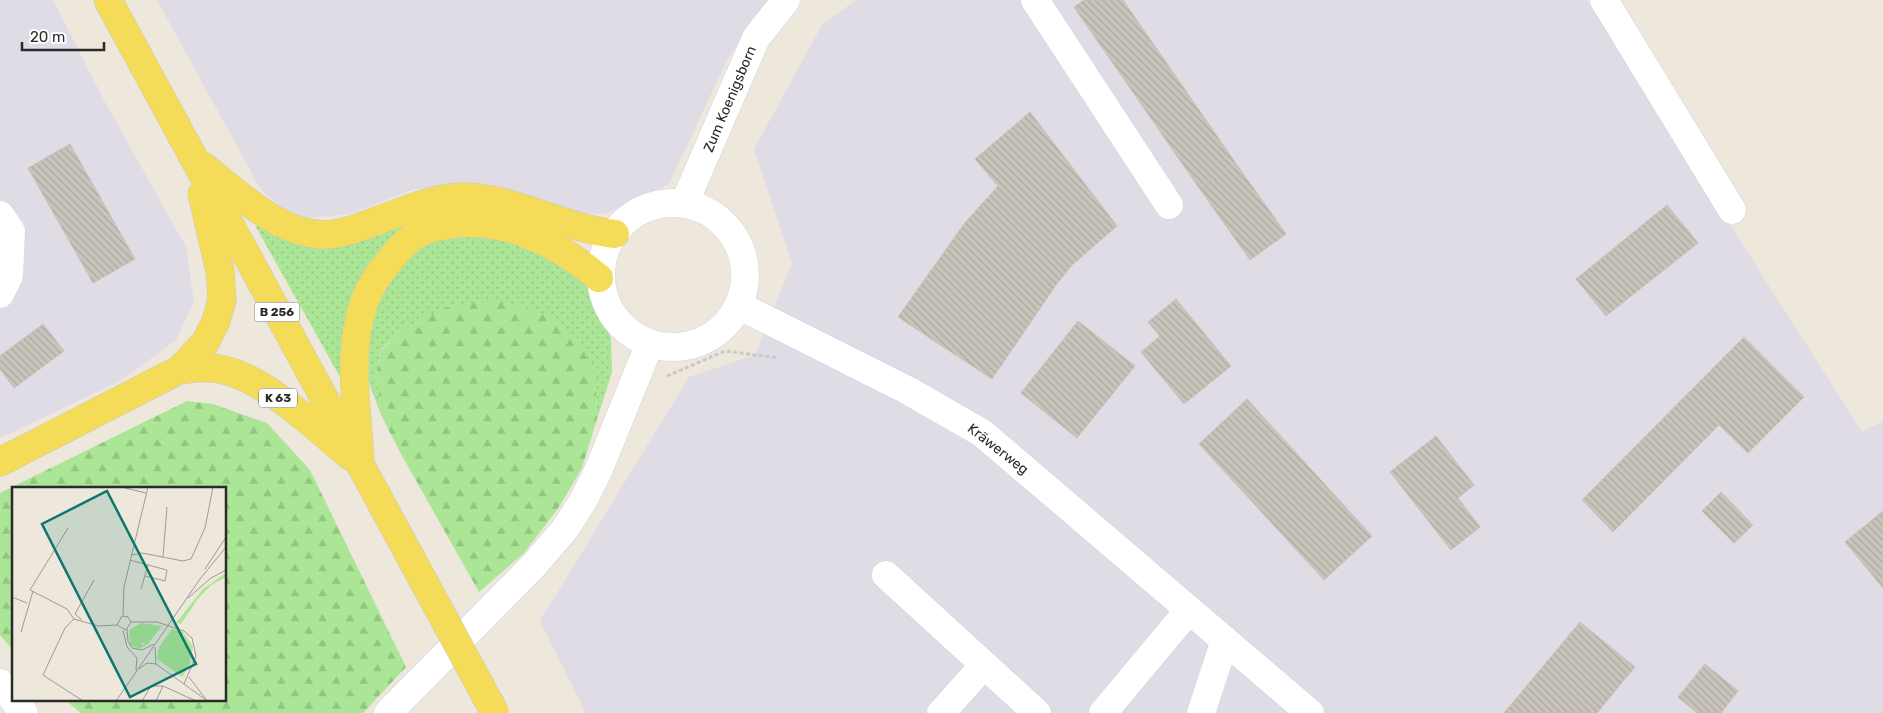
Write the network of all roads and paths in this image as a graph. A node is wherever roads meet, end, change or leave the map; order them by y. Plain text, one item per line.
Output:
1 (108, 0) edge
2 (786, 0) edge
3 (1036, 0) edge
4 (1604, 0) edge
5 (194, 159) junction
6 (684, 204) junction
7 (1170, 206) dead end
8 (1732, 210) dead end
9 (0, 215) edge
10 (614, 234) junction
11 (599, 278) junction
12 (0, 294) edge
13 (738, 305) junction
14 (650, 343) junction
15 (783, 359) dead end
16 (179, 370) junction
17 (665, 376) dead end
18 (0, 462) edge
19 (360, 464) junction
20 (886, 575) dead end
21 (1189, 610) junction
22 (1225, 640) junction
23 (984, 665) junction
24 (0, 683) edge
25 (12, 698) edge
26 (14, 700) edge
27 (24, 713) edge
28 (388, 713) edge
29 (495, 713) edge
30 (941, 713) edge
31 (1037, 713) edge
32 (1103, 713) edge
33 (1201, 713) edge
34 (1310, 713) edge

1 - 5 main road, B 256
2 - 6 street, Zum Koenigsborn
3 - 7 street
4 - 8 street
5 - 10 main road
5 - 16 main road
5 - 19 main road, B 256
6 - 10 street
6 - 13 street
9 - 12 street
10 - 11 street
11 - 14 street
11 - 19 main road
13 - 14 street
13 - 21 street, Kräwerweg
14 - 28 street
15 - 17 path
16 - 18 main road, K 63
16 - 19 main road, K 63
19 - 29 main road, B 256, bridge
20 - 23 street
21 - 22 street, Kräwerweg
21 - 32 street
22 - 33 street
22 - 34 street, Kräwerweg
23 - 30 street
23 - 31 street
24 - 25 street
26 - 27 street

